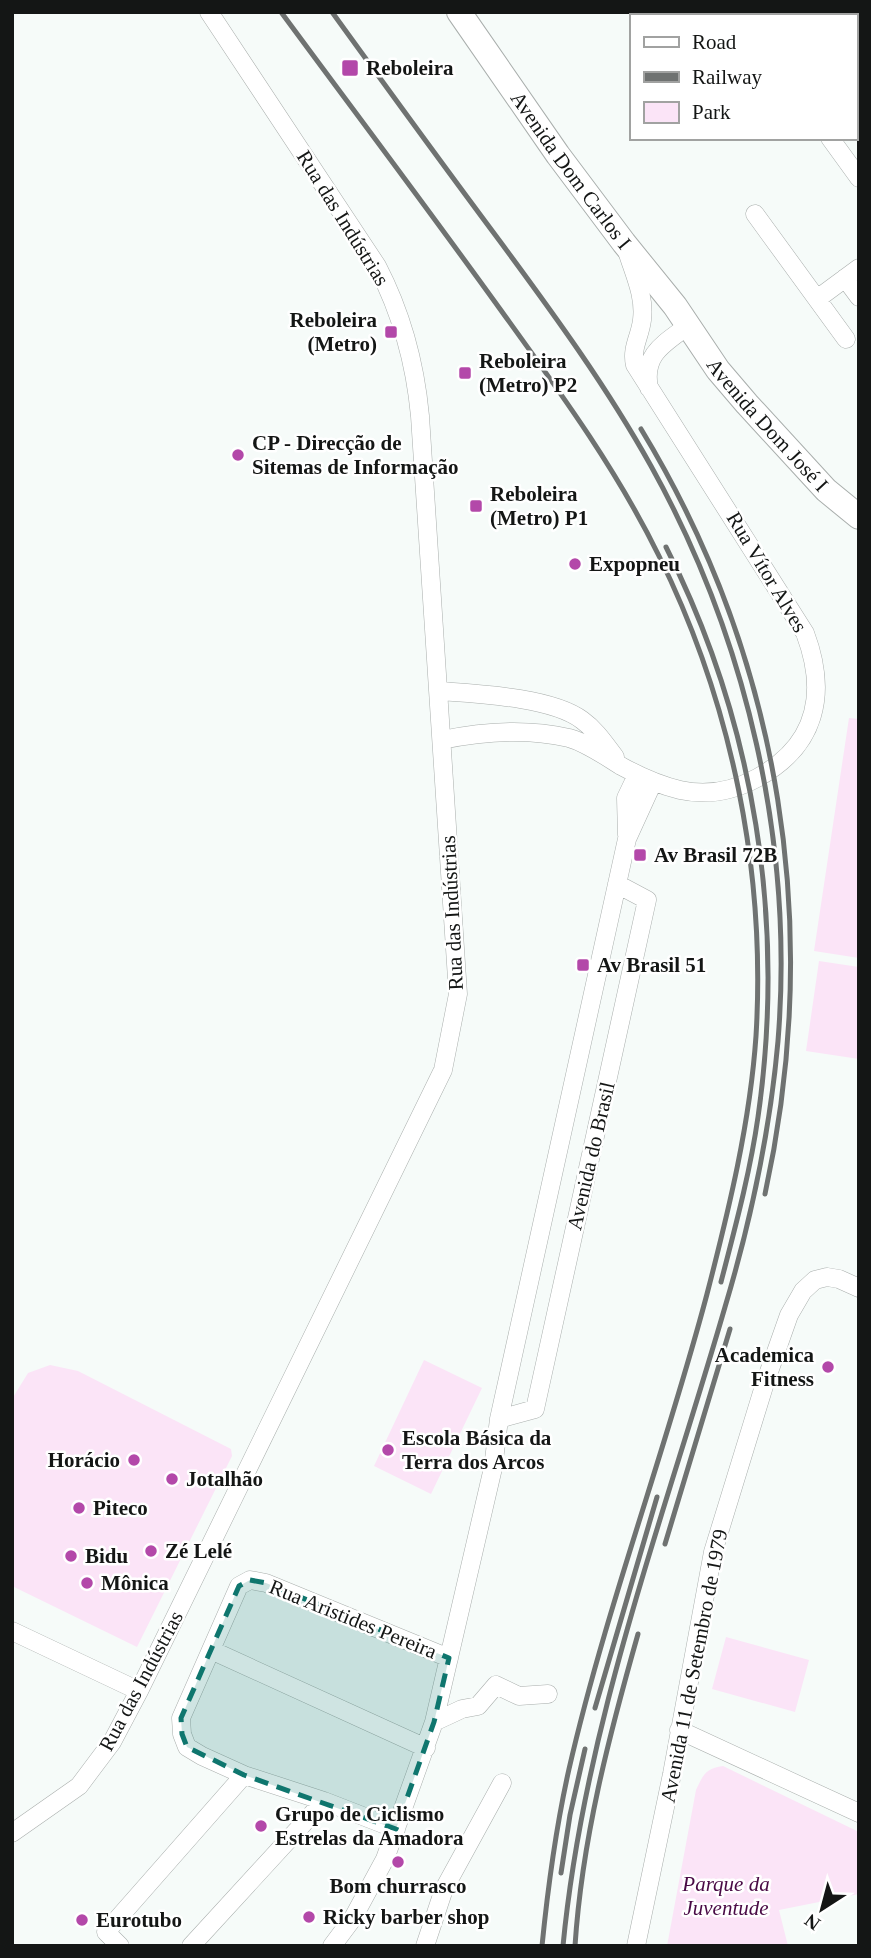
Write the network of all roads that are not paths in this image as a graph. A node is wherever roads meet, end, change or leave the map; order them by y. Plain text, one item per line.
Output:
1 (209, 12) edge
2 (459, 12) edge
3 (831, 140) edge
4 (859, 178) edge
5 (755, 214) dead end
6 (624, 243) junction
7 (852, 273) edge
8 (859, 297) edge
9 (817, 299) junction
10 (689, 325) junction
11 (846, 339) dead end
12 (649, 388) junction
13 (859, 517) edge
14 (438, 691) junction
15 (442, 740) junction
16 (637, 774) junction
17 (617, 884) junction
18 (859, 1288) edge
19 (499, 1419) junction
20 (12, 1631) edge
21 (211, 1650) junction
22 (449, 1657) junction
23 (139, 1691) junction
24 (548, 1694) dead end
25 (434, 1723) junction
26 (679, 1730) junction
27 (426, 1748) junction
28 (244, 1775) junction
29 (502, 1783) dead end
30 (324, 1801) junction
31 (859, 1813) edge
32 (396, 1829) junction
33 (12, 1833) edge
34 (120, 1946) edge
35 (191, 1946) edge
36 (332, 1946) edge
37 (425, 1946) edge
38 (636, 1946) edge

1 - 14 street, Rua das Indústrias
2 - 6 street, Avenida Dom Carlos I
3 - 4 street
5 - 9 street
6 - 10 street, Avenida Dom Carlos I
6 - 12 street, Rua Vítor Alves
7 - 8 street
7 - 9 street
9 - 11 street
10 - 12 street
10 - 13 street, Avenida Dom José I
12 - 16 street, Rua Vítor Alves
14 - 15 street, Rua das Indústrias
14 - 16 street
15 - 16 street, Rua Vítor Alves
15 - 23 street, Rua das Indústrias
16 - 17 street, Avenida do Brasil
17 - 19 street, Avenida do Brasil
17 - 19 street, Avenida do Brasil
18 - 26 street, Avenida 11 de Setembro de 1979
19 - 22 street, Avenida do Brasil
20 - 23 street
21 - 22 street, Rua Aristides Pereira
21 - 27 street
21 - 28 street, Rua Aristides Pereira
22 - 25 street, Avenida do Brasil
23 - 33 street, Rua das Indústrias
24 - 25 street
25 - 27 street, Avenida do Brasil
26 - 31 street
26 - 38 street, Avenida 11 de Setembro de 1979
27 - 32 street, Avenida do Brasil
28 - 30 street, Rua Aristides Pereira
28 - 34 street
29 - 37 street
30 - 32 street, Rua Aristides Pereira
30 - 35 street
32 - 36 street, Avenida do Brasil

